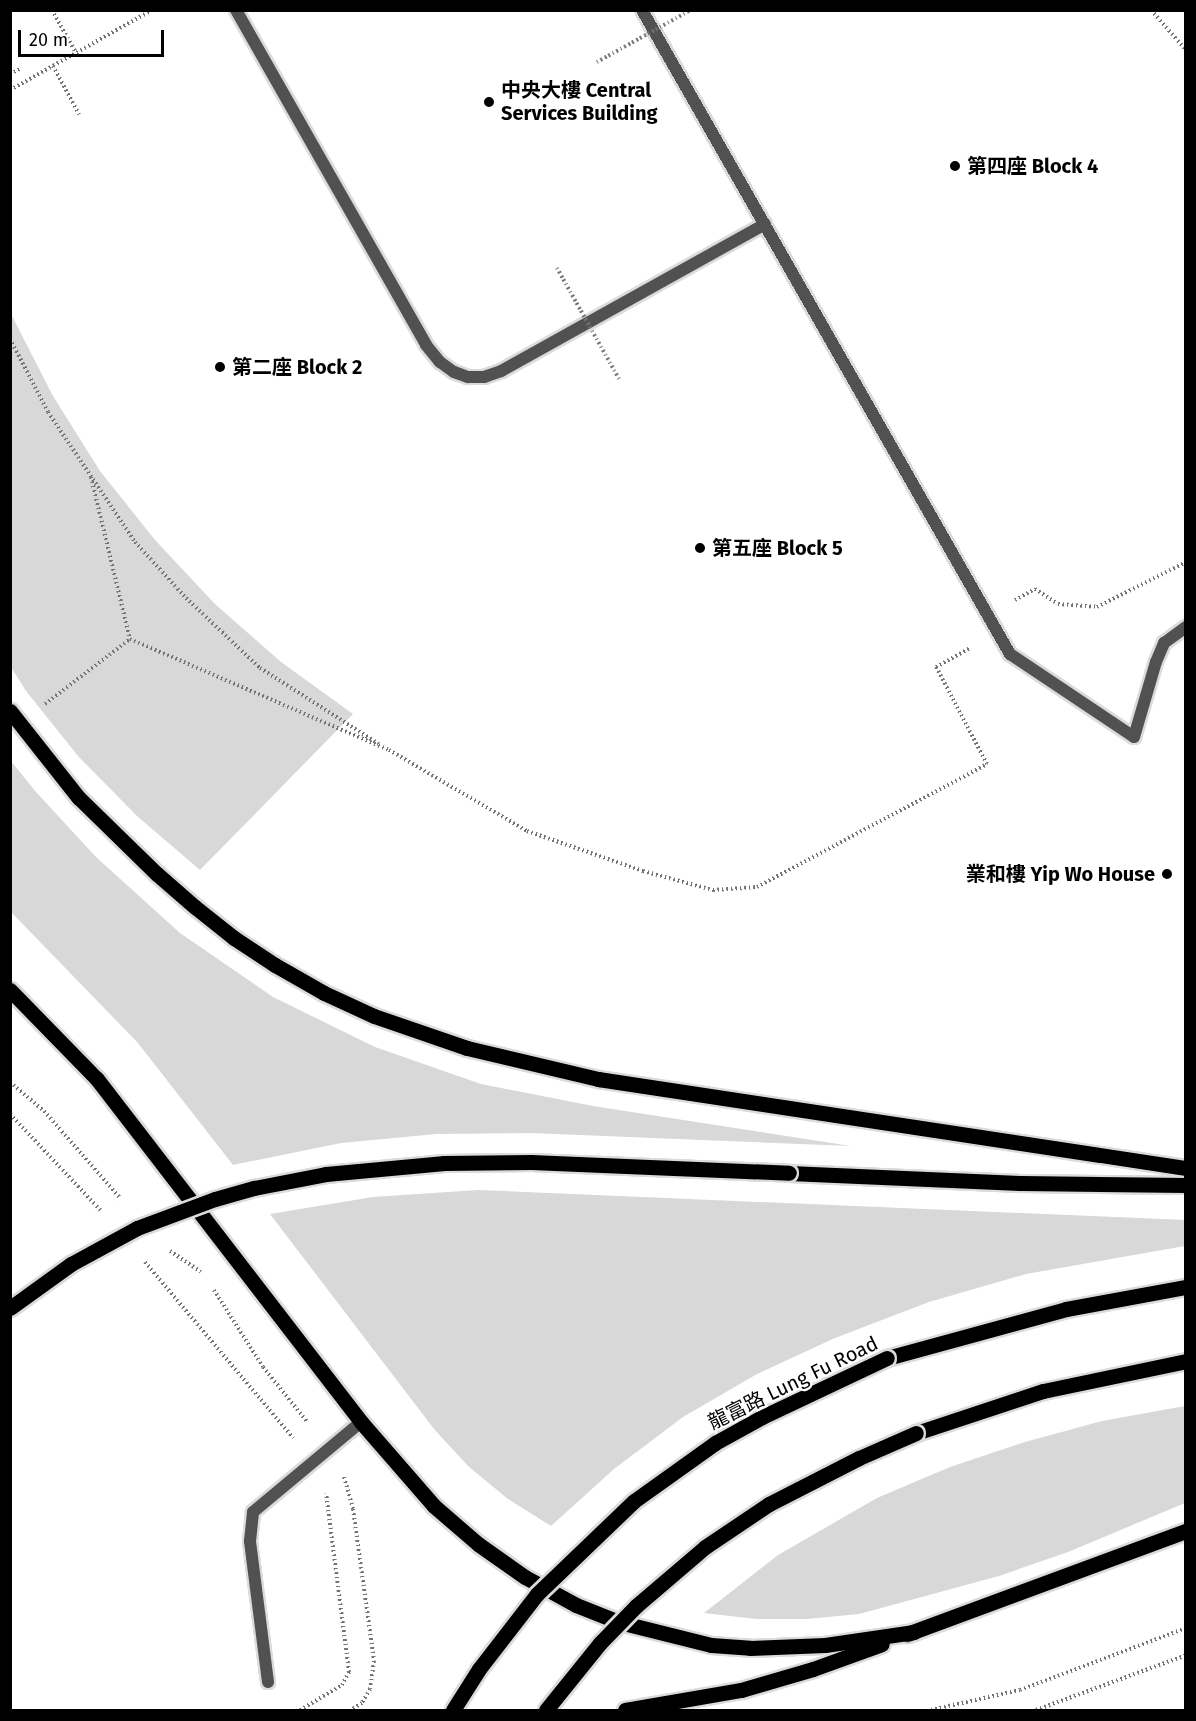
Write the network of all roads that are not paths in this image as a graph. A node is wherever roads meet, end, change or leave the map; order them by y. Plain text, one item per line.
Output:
1 (236, 10) edge
2 (642, 10) edge
3 (765, 224) junction
4 (1185, 627) edge
5 (10, 711) edge
6 (10, 990) edge
7 (1185, 1168) edge
8 (1185, 1185) edge
9 (1185, 1287) edge
10 (10, 1308) edge
11 (1185, 1361) edge
12 (361, 1422) junction
13 (1185, 1531) edge
14 (914, 1632) junction
15 (267, 1682) dead end
16 (453, 1710) edge
17 (546, 1710) edge
18 (625, 1710) edge

1 - 3 street
2 - 3 street
3 - 4 street
5 - 7 main road
6 - 12 main road
8 - 10 main road, bridge
9 - 16 main road, 龍富路 Lung Fu Road, bridge
11 - 17 main road, bridge
12 - 14 main road
12 - 15 street
13 - 14 main road
14 - 18 main road

